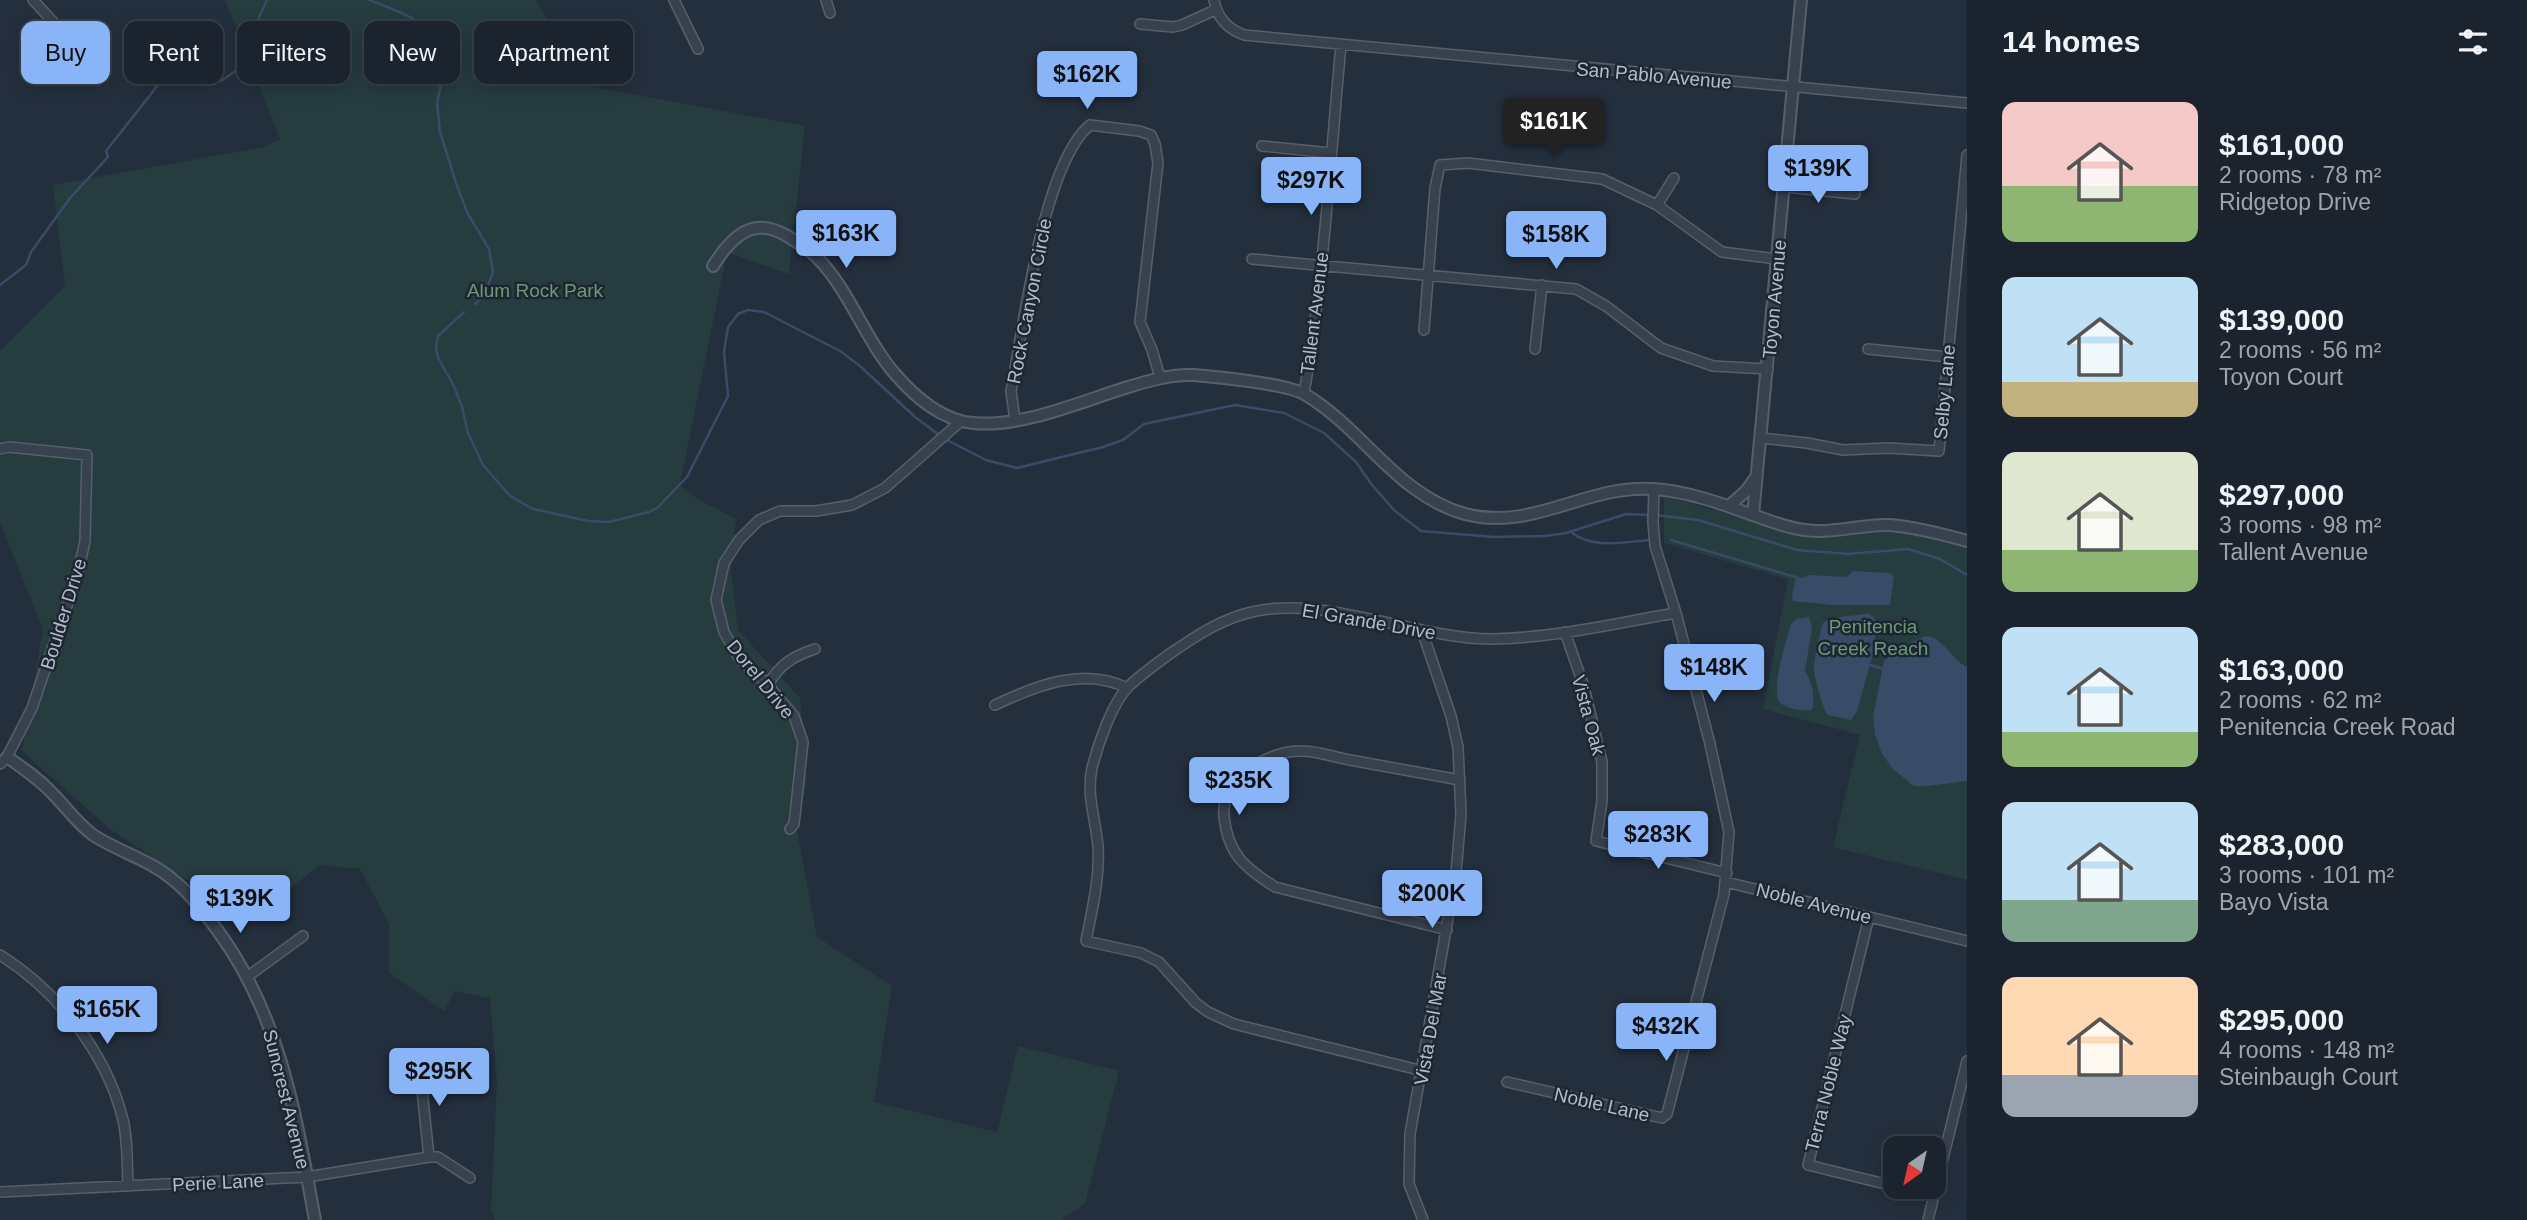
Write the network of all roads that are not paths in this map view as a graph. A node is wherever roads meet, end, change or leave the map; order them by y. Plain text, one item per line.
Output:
1 (33, 0) edge
2 (674, 0) edge
3 (826, 0) edge
4 (1801, 0) edge
5 (1214, 5) edge
6 (830, 13) dead end
7 (52, 21) edge
8 (1140, 24) dead end
9 (1341, 45) junction
10 (698, 49) dead end
11 (1793, 88) junction
12 (1967, 103) edge
13 (1262, 146) dead end
14 (1331, 153) junction
15 (1967, 155) edge
16 (1674, 178) dead end
17 (1784, 187) junction
18 (1855, 194) dead end
19 (1657, 205) junction
20 (1252, 259) dead end
21 (1777, 259) junction
22 (713, 266) dead end
23 (1321, 266) junction
24 (1430, 275) junction
25 (1542, 285) junction
26 (1424, 330) dead end
27 (1535, 349) dead end
28 (1868, 349) dead end
29 (1948, 357) junction
30 (1768, 369) junction
31 (1160, 377) junction
32 (1304, 393) junction
33 (1015, 420) junction
34 (960, 422) junction
35 (1761, 438) junction
36 (0, 449) edge
37 (1758, 475) junction
38 (1654, 489) junction
39 (1729, 506) junction
40 (1753, 515) junction
41 (1967, 541) edge
42 (1676, 613) junction
43 (1422, 631) junction
44 (1565, 632) junction
45 (814, 649) dead end
46 (768, 685) junction
47 (1128, 688) junction
48 (995, 705) dead end
49 (4, 760) edge
50 (1461, 780) junction
51 (790, 829) dead end
52 (1596, 841) joint
53 (1726, 877) junction
54 (1869, 917) junction
55 (1447, 930) junction
56 (303, 936) dead end
57 (1967, 941) edge
58 (0, 955) edge
59 (247, 976) junction
60 (1967, 1061) edge
61 (419, 1062) dead end
62 (1423, 1071) junction
63 (1507, 1082) dead end
64 (1946, 1147) edge
65 (429, 1157) junction
66 (307, 1177) junction
67 (470, 1178) dead end
68 (1883, 1184) edge
69 (128, 1186) junction
70 (0, 1192) edge
71 (1933, 1199) edge
72 (314, 1220) edge
73 (1423, 1220) edge
74 (1928, 1220) edge

1 - 7 street
2 - 10 street
3 - 6 street
4 - 11 street, Toyon Avenue
5 - 8 street
5 - 9 street
9 - 11 street, San Pablo Avenue
9 - 14 street, Tallent Avenue
11 - 12 street, San Pablo Avenue
11 - 17 street, Toyon Avenue
13 - 14 street
14 - 23 street, Tallent Avenue
15 - 29 street, Selby Lane
16 - 19 street
17 - 18 street
17 - 21 street, Toyon Avenue
19 - 21 street
19 - 24 street
20 - 23 street
21 - 30 street, Toyon Avenue
22 - 34 street
23 - 24 street
23 - 32 street, Tallent Avenue
24 - 25 street
24 - 26 street
25 - 27 street
25 - 30 street
28 - 29 street
29 - 35 street, Selby Lane
30 - 35 street, Toyon Avenue
31 - 32 street
31 - 33 street
31 - 33 street, Rock Canyon Circle
32 - 38 street
33 - 34 street
34 - 46 street, Dorel Drive
35 - 37 street, Toyon Avenue
36 - 49 street, Boulder Drive
37 - 39 street
37 - 40 street, Toyon Avenue
38 - 39 street
38 - 42 street
39 - 40 street
40 - 41 street
42 - 44 street, El Grande Drive
42 - 53 street
43 - 44 street, El Grande Drive
43 - 47 street, El Grande Drive
43 - 50 street, Vista Del Mar
44 - 52 street, Vista Oak
45 - 46 street
46 - 51 street, Dorel Drive
47 - 48 street
47 - 62 street, El Grande Drive
49 - 59 street, Suncrest Avenue
50 - 55 street, Vista Del Mar
50 - 55 street
52 - 53 street, Noble Avenue
53 - 54 street, Noble Avenue
53 - 63 street, Noble Lane
54 - 57 street, Noble Avenue
54 - 68 street, Terra Noble Way
55 - 62 street, Vista Del Mar
56 - 59 street
58 - 69 street
59 - 66 street, Suncrest Avenue
60 - 64 street
61 - 65 street
62 - 73 street, Vista Del Mar
65 - 66 street, Perie Lane
65 - 67 street
66 - 69 street, Perie Lane
66 - 72 street, Suncrest Avenue
69 - 70 street, Perie Lane
71 - 74 street

